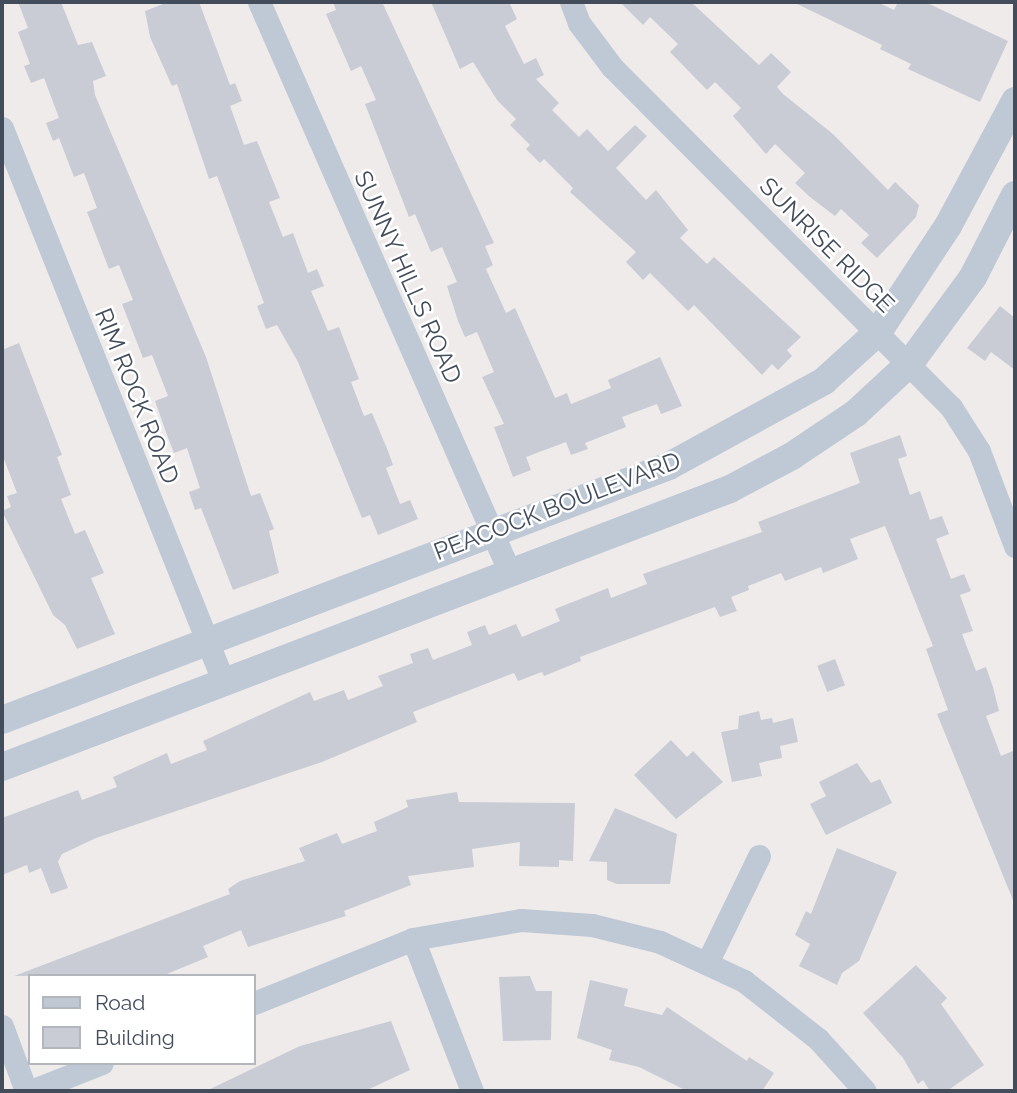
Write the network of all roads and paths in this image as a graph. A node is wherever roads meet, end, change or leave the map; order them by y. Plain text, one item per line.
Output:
1 (259, 2) edge
2 (570, 2) edge
3 (1015, 100) edge
4 (2, 128) edge
5 (1015, 195) edge
6 (878, 332) junction
7 (910, 363) junction
8 (492, 533) junction
9 (1015, 546) edge
10 (510, 573) junction
11 (206, 640) junction
12 (224, 683) junction
13 (2, 720) edge
14 (2, 767) edge
15 (760, 856) dead end
16 (413, 939) junction
17 (706, 963) junction
18 (256, 1002) edge
19 (2, 1026) edge
20 (97, 1065) edge
21 (26, 1091) edge
22 (31, 1091) edge
23 (472, 1091) edge
24 (865, 1091) edge

1 - 8 street, SUNNY HILLS ROAD
2 - 6 street, SUNRISE RIDGE
3 - 6 street, PEACOCK BOULEVARD
4 - 11 street, RIM ROCK ROAD
5 - 7 street, PEACOCK BOULEVARD
6 - 7 street, SUNRISE RIDGE
6 - 8 street, PEACOCK BOULEVARD
7 - 9 street, SUNRISE RIDGE
7 - 10 street, PEACOCK BOULEVARD
8 - 10 street, SUNNY HILLS ROAD
8 - 11 street, PEACOCK BOULEVARD
10 - 12 street, PEACOCK BOULEVARD
11 - 12 street, RIM ROCK ROAD
11 - 13 street, PEACOCK BOULEVARD
12 - 14 street, PEACOCK BOULEVARD
15 - 17 street
16 - 17 street
16 - 18 street
16 - 23 street
17 - 24 street
19 - 21 street
20 - 22 street

